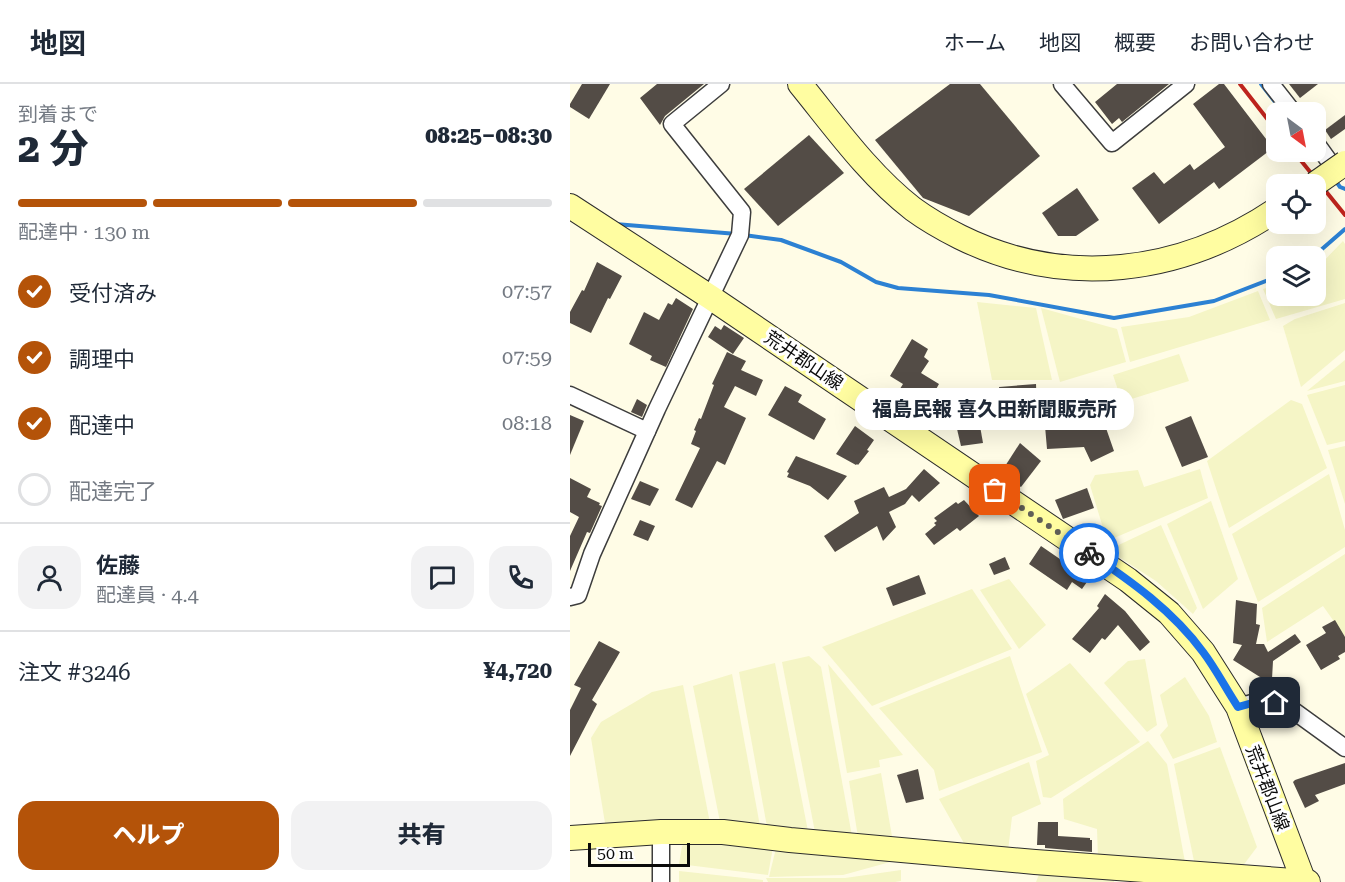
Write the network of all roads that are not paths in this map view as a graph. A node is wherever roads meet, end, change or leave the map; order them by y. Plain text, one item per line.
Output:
1 (721, 84) edge
2 (800, 84) edge
3 (1062, 84) edge
4 (1186, 84) edge
5 (1271, 84) edge
6 (1285, 102) edge
7 (1326, 151) edge
8 (1341, 163) edge
9 (1326, 175) edge
10 (1345, 182) edge
11 (570, 206) edge
12 (1266, 216) edge
13 (710, 297) junction
14 (570, 395) edge
15 (647, 431) junction
16 (570, 597) edge
17 (1238, 707) junction
18 (1345, 747) edge
19 (661, 832) junction
20 (570, 838) edge
21 (661, 882) edge
22 (1305, 882) edge

1 - 13 street
2 - 12 street
3 - 4 street
5 - 6 street
7 - 8 street
8 - 9 street, bridge
8 - 10 street
11 - 13 street, 荒井郡山線
13 - 15 street
13 - 17 street, 荒井郡山線
14 - 15 street
15 - 16 street
17 - 18 street
17 - 22 street, 荒井郡山線
19 - 20 street
19 - 21 street
19 - 22 street

